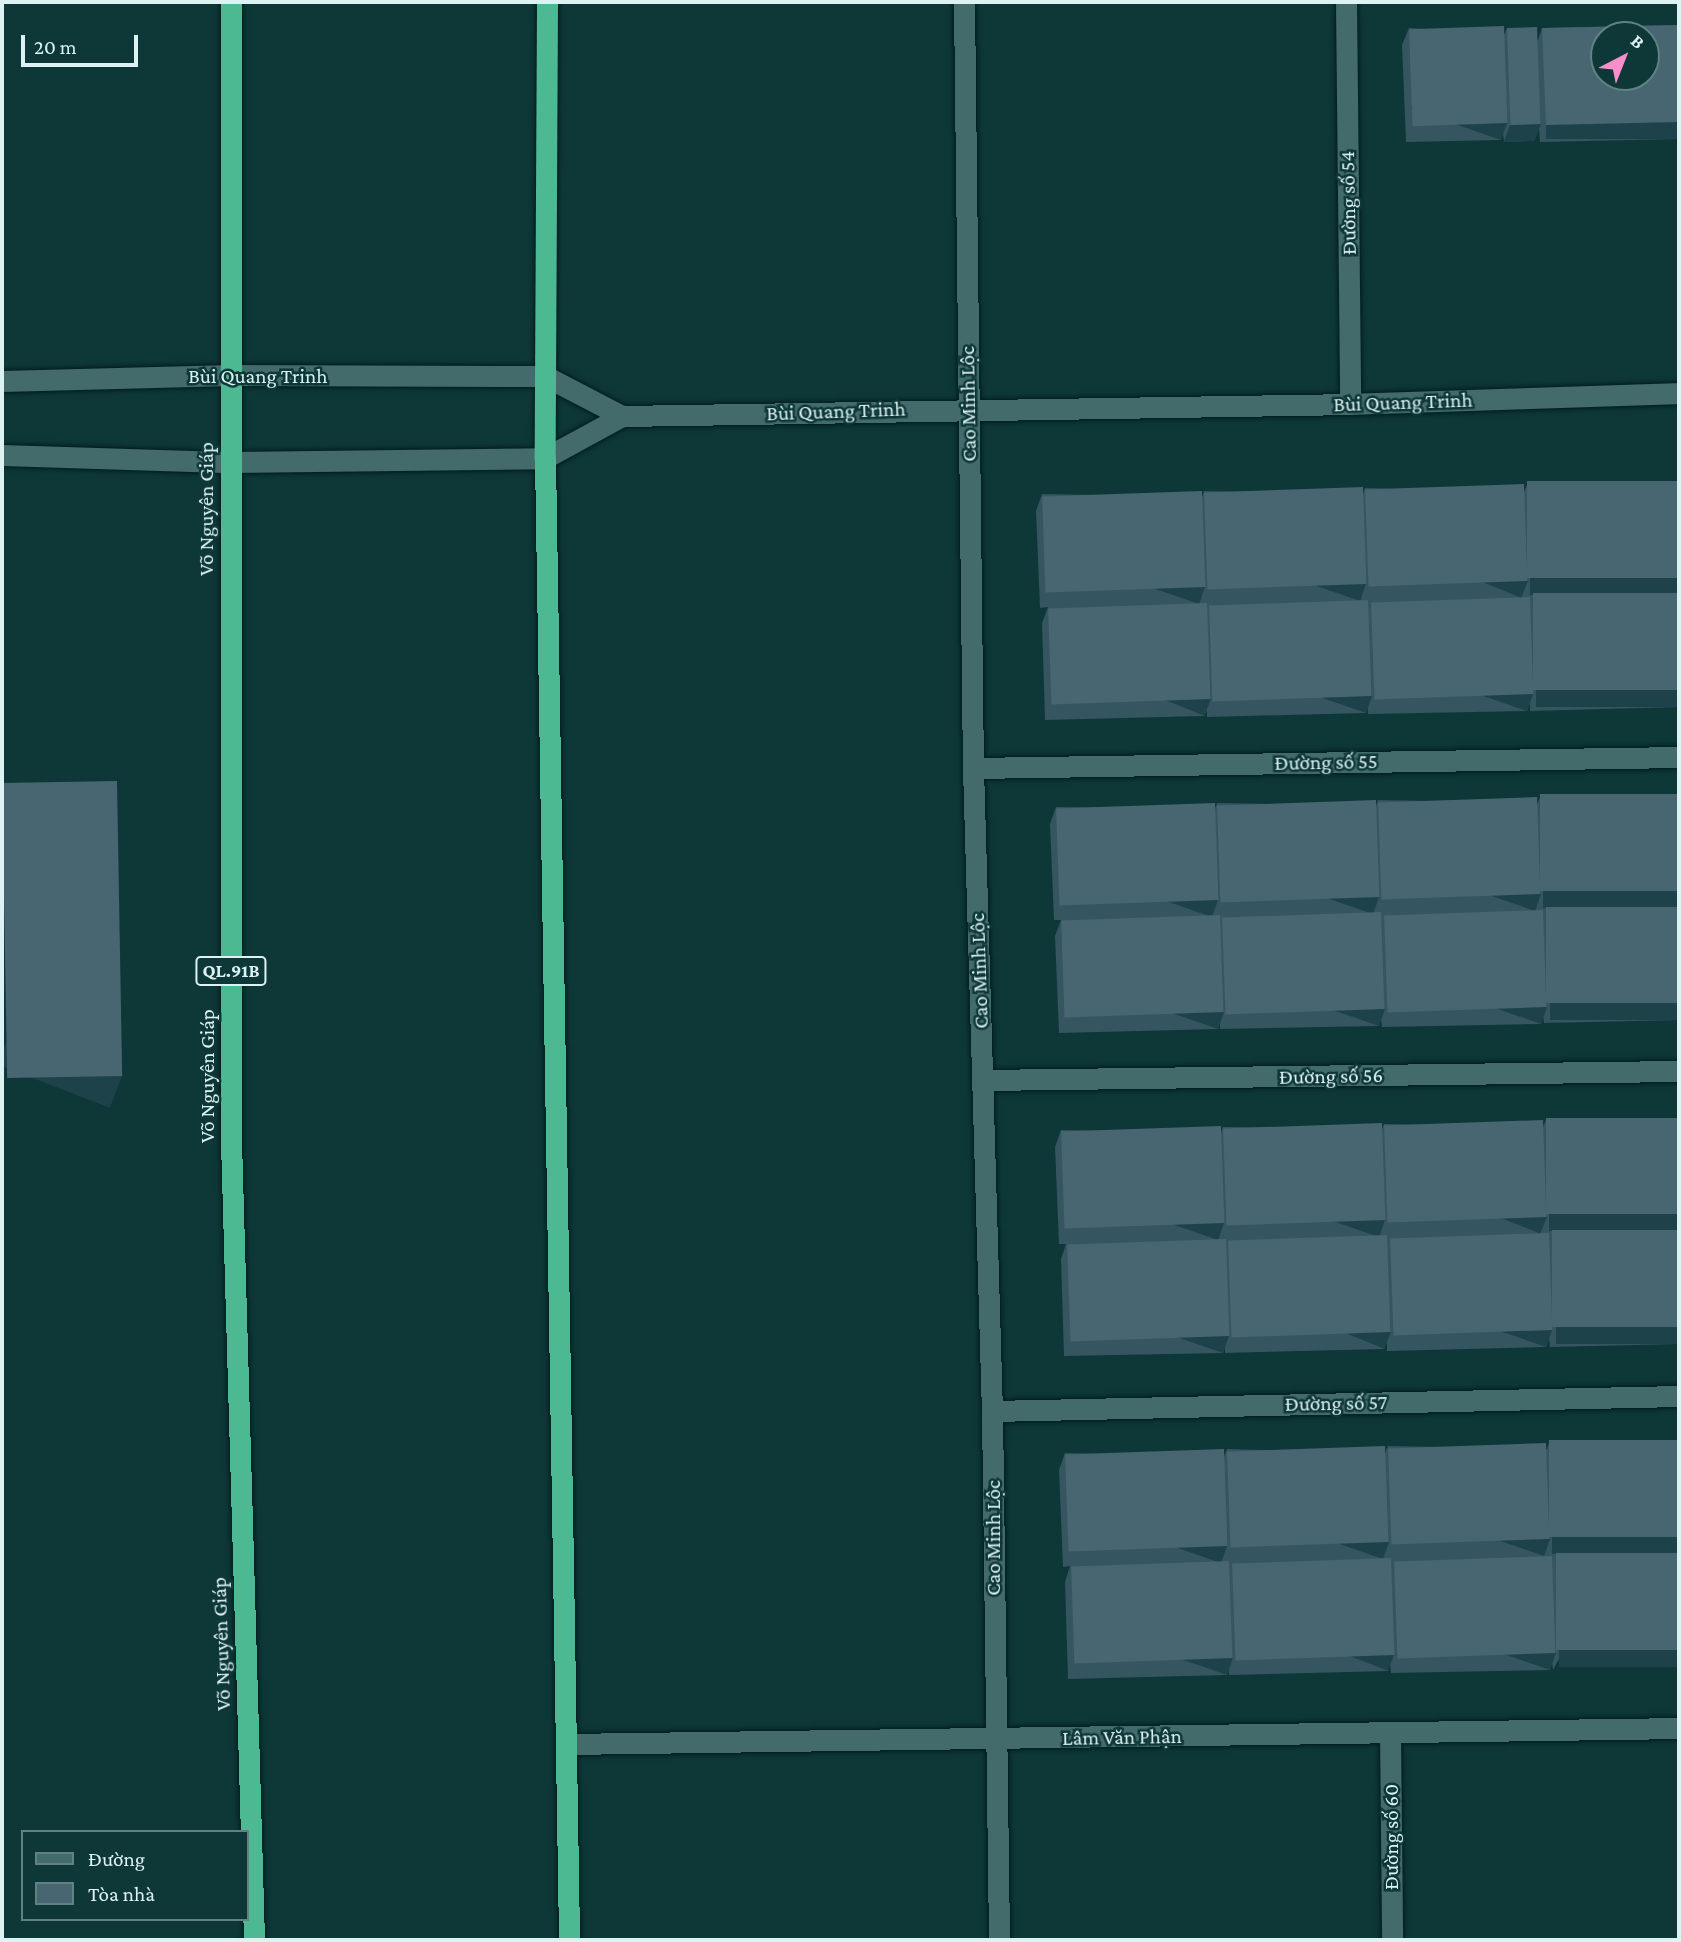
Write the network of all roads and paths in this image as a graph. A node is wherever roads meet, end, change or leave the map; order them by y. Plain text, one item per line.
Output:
1 (231, 2) edge
2 (547, 2) edge
3 (964, 2) edge
4 (1346, 2) edge
5 (231, 376) junction
6 (545, 376) junction
7 (2, 381) edge
8 (1679, 393) edge
9 (1350, 404) junction
10 (968, 407) junction
11 (622, 416) junction
12 (2, 455) edge
13 (545, 457) junction
14 (231, 462) junction
15 (1679, 757) edge
16 (973, 768) junction
17 (1679, 1071) edge
18 (982, 1080) junction
19 (1679, 1396) edge
20 (992, 1411) junction
21 (1679, 1728) edge
22 (1390, 1734) junction
23 (995, 1738) junction
24 (566, 1744) junction
25 (254, 1940) edge
26 (569, 1940) edge
27 (999, 1940) edge
28 (1392, 1940) edge

1 - 5 highway, Võ Nguyên Giáp / QL.91B
2 - 6 highway
3 - 10 street, Cao Minh Lộc
4 - 9 street, Đường số 54
5 - 6 street, Bùi Quang Trinh
5 - 7 street, Bùi Quang Trinh
5 - 14 highway, Võ Nguyên Giáp / QL.91B
6 - 11 street, Bùi Quang Trinh
6 - 13 highway
8 - 9 street, Bùi Quang Trinh
9 - 10 street, Bùi Quang Trinh
10 - 11 street, Bùi Quang Trinh
10 - 16 street, Cao Minh Lộc
11 - 13 street
12 - 14 street
13 - 14 street
13 - 24 highway
14 - 25 highway, Võ Nguyên Giáp / QL.91B
15 - 16 street, Đường số 55
16 - 18 street, Cao Minh Lộc
17 - 18 street, Đường số 56
18 - 20 street, Cao Minh Lộc
19 - 20 street, Đường số 57
20 - 23 street, Cao Minh Lộc
21 - 22 street, Lâm Văn Phận
22 - 23 street, Lâm Văn Phận
22 - 28 street, Đường số 60
23 - 24 street, Lâm Văn Phận
23 - 27 street, Cao Minh Lộc
24 - 26 highway

